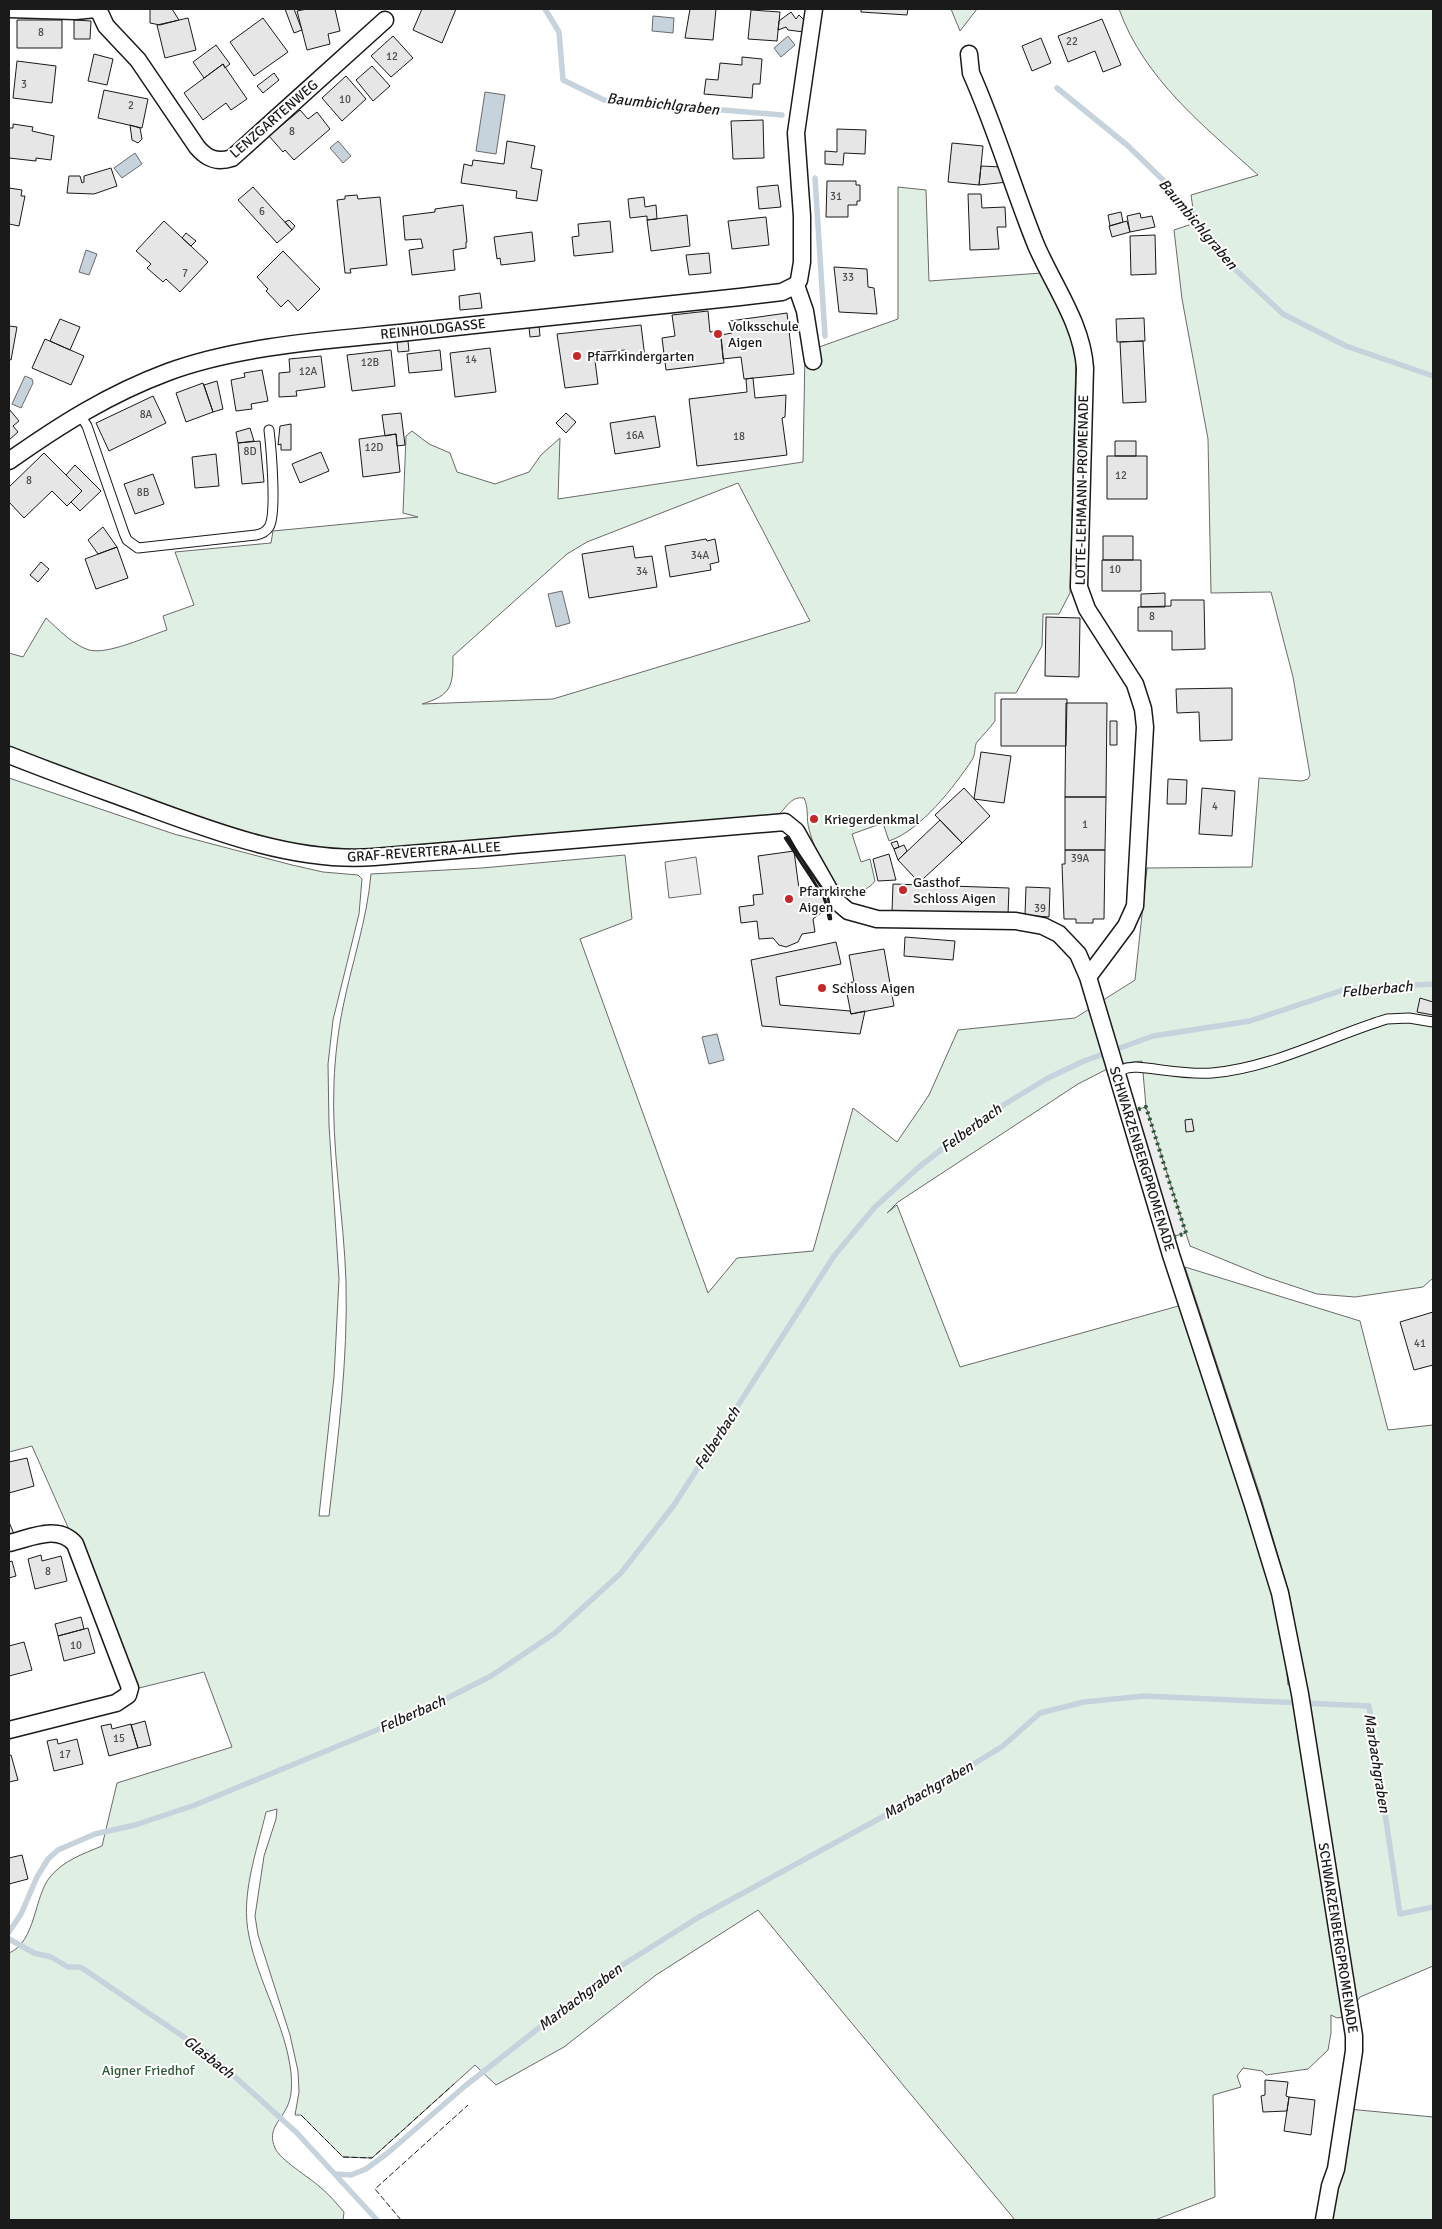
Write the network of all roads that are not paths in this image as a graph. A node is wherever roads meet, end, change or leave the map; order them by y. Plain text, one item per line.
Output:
1 (9, 9) edge
2 (97, 9) edge
3 (814, 9) edge
4 (385, 20) dead end
5 (969, 54) dead end
6 (796, 285) junction
7 (813, 361) dead end
8 (79, 413) junction
9 (269, 430) dead end
10 (9, 461) edge
11 (9, 756) edge
12 (793, 827) joint
13 (1088, 977) junction
14 (1433, 1022) edge
15 (1114, 1067) junction
16 (9, 1543) edge
17 (9, 1730) edge
18 (1324, 2220) edge

1 - 2 street
2 - 4 street, LENZGARTENWEG
3 - 6 street
5 - 13 street, LOTTE-LEHMANN-PROMENADE
6 - 7 street
6 - 8 street, REINHOLDGASSE
8 - 9 lane
8 - 10 street, REINHOLDGASSE
11 - 12 street, GRAF-REVERTERA-ALLEE
12 - 13 street, SCHWARZENBERGPROMENADE
13 - 15 street, SCHWARZENBERGPROMENADE
14 - 15 lane
15 - 18 street, SCHWARZENBERGPROMENADE
16 - 17 street

